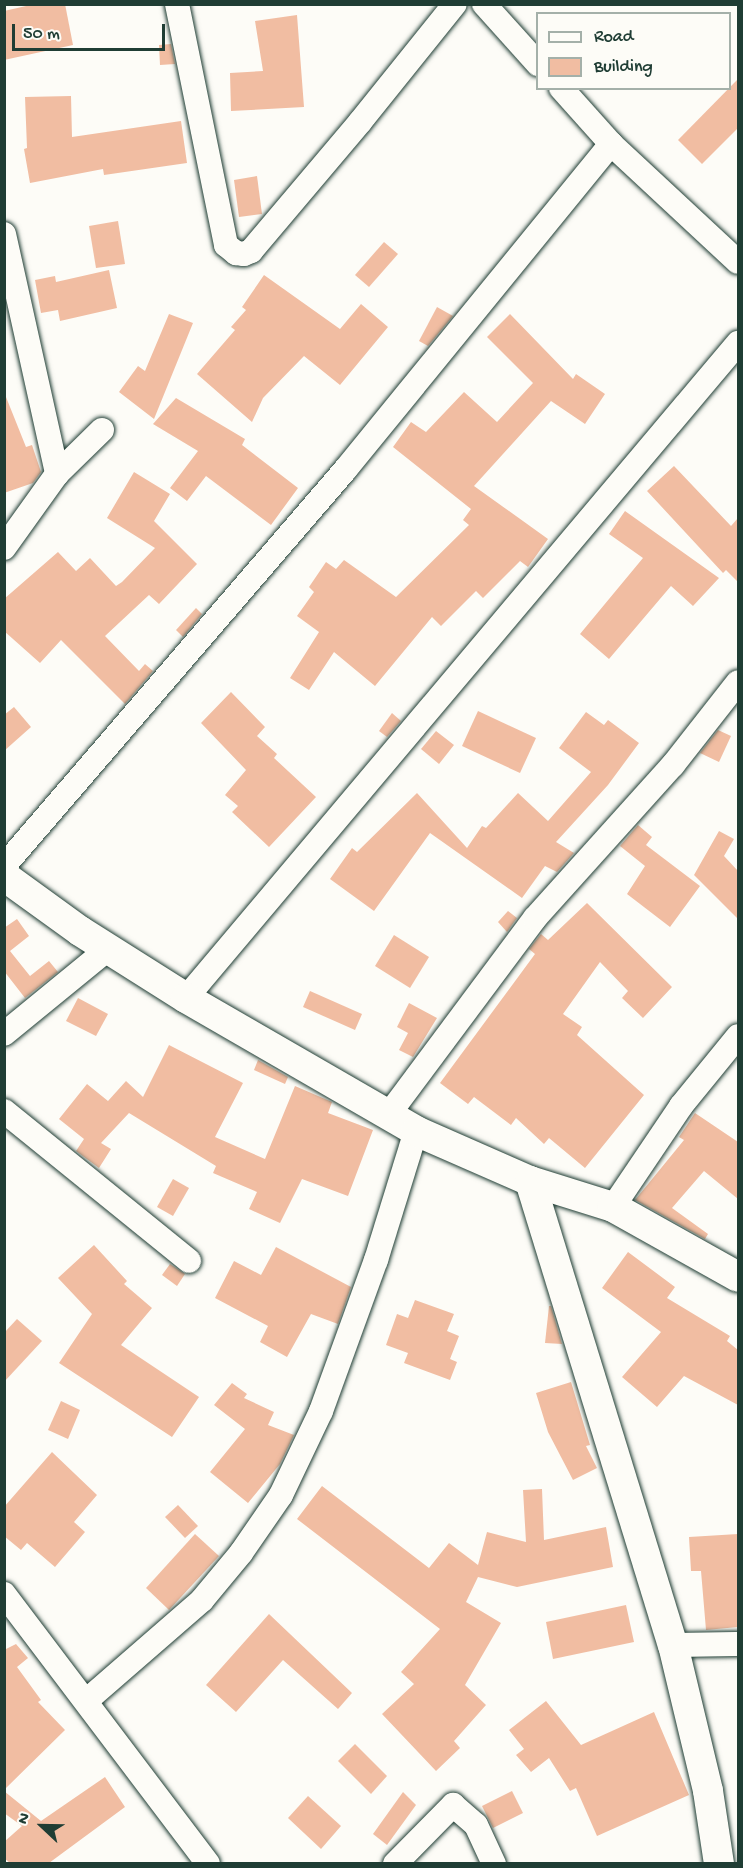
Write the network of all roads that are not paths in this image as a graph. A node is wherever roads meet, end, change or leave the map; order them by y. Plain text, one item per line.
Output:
1 (177, 4) edge
2 (455, 4) edge
3 (484, 4) edge
4 (536, 63) edge
5 (563, 90) edge
6 (611, 144) junction
7 (4, 234) edge
8 (738, 262) edge
9 (738, 343) edge
10 (102, 430) dead end
11 (57, 474) junction
12 (4, 548) edge
13 (738, 682) edge
14 (4, 866) edge
15 (4, 876) edge
16 (108, 949) junction
17 (186, 998) junction
18 (4, 1035) edge
19 (738, 1036) edge
20 (4, 1111) edge
21 (389, 1114) junction
22 (416, 1131) junction
23 (530, 1181) junction
24 (613, 1207) junction
25 (189, 1261) dead end
26 (738, 1276) edge
27 (4, 1594) edge
28 (738, 1644) edge
29 (673, 1645) junction
30 (86, 1701) junction
31 (208, 1863) edge
32 (395, 1863) edge
33 (494, 1863) edge
34 (719, 1863) edge

1 - 2 street
3 - 4 street
5 - 6 street
6 - 8 street
6 - 14 street
7 - 11 street
9 - 17 street
10 - 11 street
11 - 12 street
13 - 21 street
15 - 16 street
16 - 17 street
16 - 18 street
17 - 21 street
19 - 24 street
20 - 25 street
21 - 22 street
22 - 23 street
22 - 30 street
23 - 24 street
23 - 29 street
24 - 26 street
27 - 30 street
28 - 29 street
29 - 34 street
30 - 31 street
32 - 33 street

